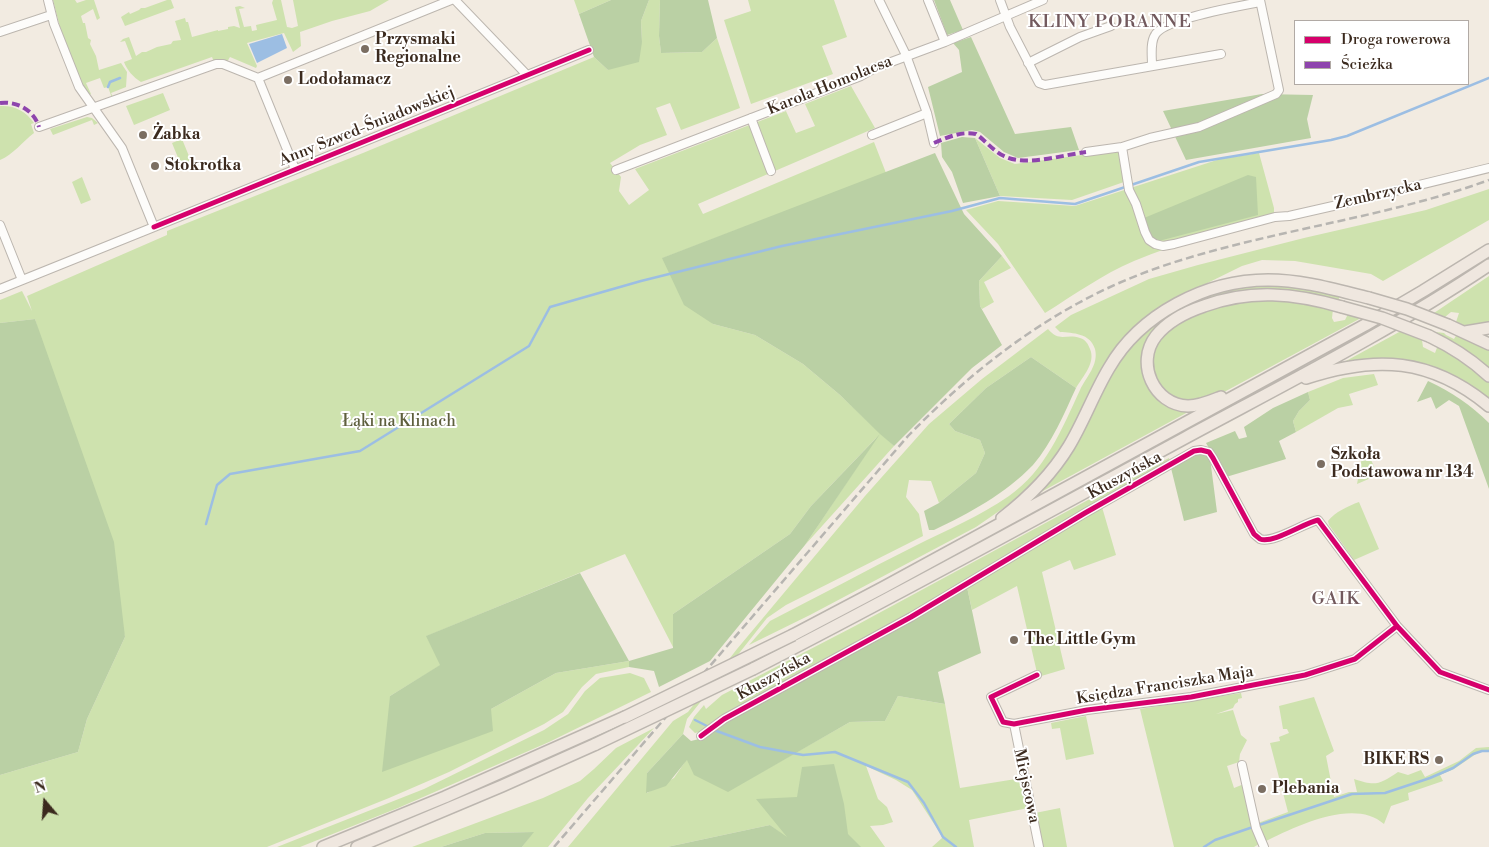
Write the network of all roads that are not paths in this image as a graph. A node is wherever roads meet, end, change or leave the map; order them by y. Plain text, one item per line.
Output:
1 (48, 0) edge
2 (453, 0) edge
3 (879, 0) edge
4 (928, 0) edge
5 (1000, 0) edge
6 (1043, 0) edge
7 (1260, 1) edge
8 (51, 15) junction
9 (1006, 16) junction
10 (1110, 26) dead end
11 (0, 32) edge
12 (945, 42) junction
13 (589, 50) dead end
14 (1221, 54) dead end
15 (906, 55) junction
16 (1028, 63) junction
17 (1152, 66) junction
18 (527, 75) junction
19 (258, 78) junction
20 (94, 108) junction
21 (927, 113) junction
22 (751, 118) junction
23 (39, 127) dead end
24 (872, 135) dead end
25 (934, 143) dead end
26 (1122, 147) junction
27 (1086, 152) dead end
28 (1489, 168) edge
29 (295, 170) junction
30 (616, 170) dead end
31 (771, 171) dead end
32 (0, 225) edge
33 (154, 227) junction
34 (1489, 250) edge
35 (1489, 265) edge
36 (22, 280) junction
37 (0, 289) edge
38 (1489, 328) edge
39 (1465, 332) junction
40 (1489, 344) edge
41 (1489, 376) edge
42 (1262, 381) junction
43 (1276, 388) junction
44 (1489, 406) edge
45 (974, 538) junction
46 (1397, 626) junction
47 (1037, 676) dead end
48 (1489, 690) edge
49 (1014, 724) junction
50 (701, 736) dead end
51 (1242, 765) dead end
52 (323, 847) edge
53 (357, 847) edge
54 (1039, 847) edge
55 (1264, 847) edge

1 - 8 street
2 - 18 street
2 - 19 street
3 - 15 street
4 - 12 street
5 - 9 street
6 - 9 street, Karola Homolacsa
7 - 17 street
7 - 26 street
8 - 11 street
8 - 20 street
9 - 12 street, Karola Homolacsa
9 - 16 street
10 - 16 street
12 - 15 street, Karola Homolacsa
13 - 18 street, Anny Szwed-Śniadowskiej
14 - 17 street
15 - 21 street
15 - 22 street, Karola Homolacsa
16 - 17 street
18 - 29 street, Anny Szwed-Śniadowskiej
19 - 20 street
19 - 29 street, Anny Szwed-Śniadowskiej
20 - 23 street
20 - 33 street
21 - 24 street
21 - 25 street
22 - 30 street, Karola Homolacsa
22 - 31 street
26 - 27 street
26 - 28 street, Zembrzycka
29 - 33 street, Anny Szwed-Śniadowskiej
32 - 36 street
33 - 36 street, Anny Szwed-Śniadowskiej
34 - 42 highway
35 - 43 highway
36 - 37 street, Anny Szwed-Śniadowskiej
38 - 39 highway
39 - 40 highway
39 - 45 highway, bridge
41 - 42 highway, bridge
42 - 45 highway
43 - 44 highway
43 - 53 highway, bridge
45 - 52 highway, bridge
46 - 48 street, Kłuszyńska
46 - 49 street, Księdza Franciszka Maja
46 - 50 street, Kłuszyńska
47 - 49 street
49 - 54 street, Miejscowa
51 - 55 street

